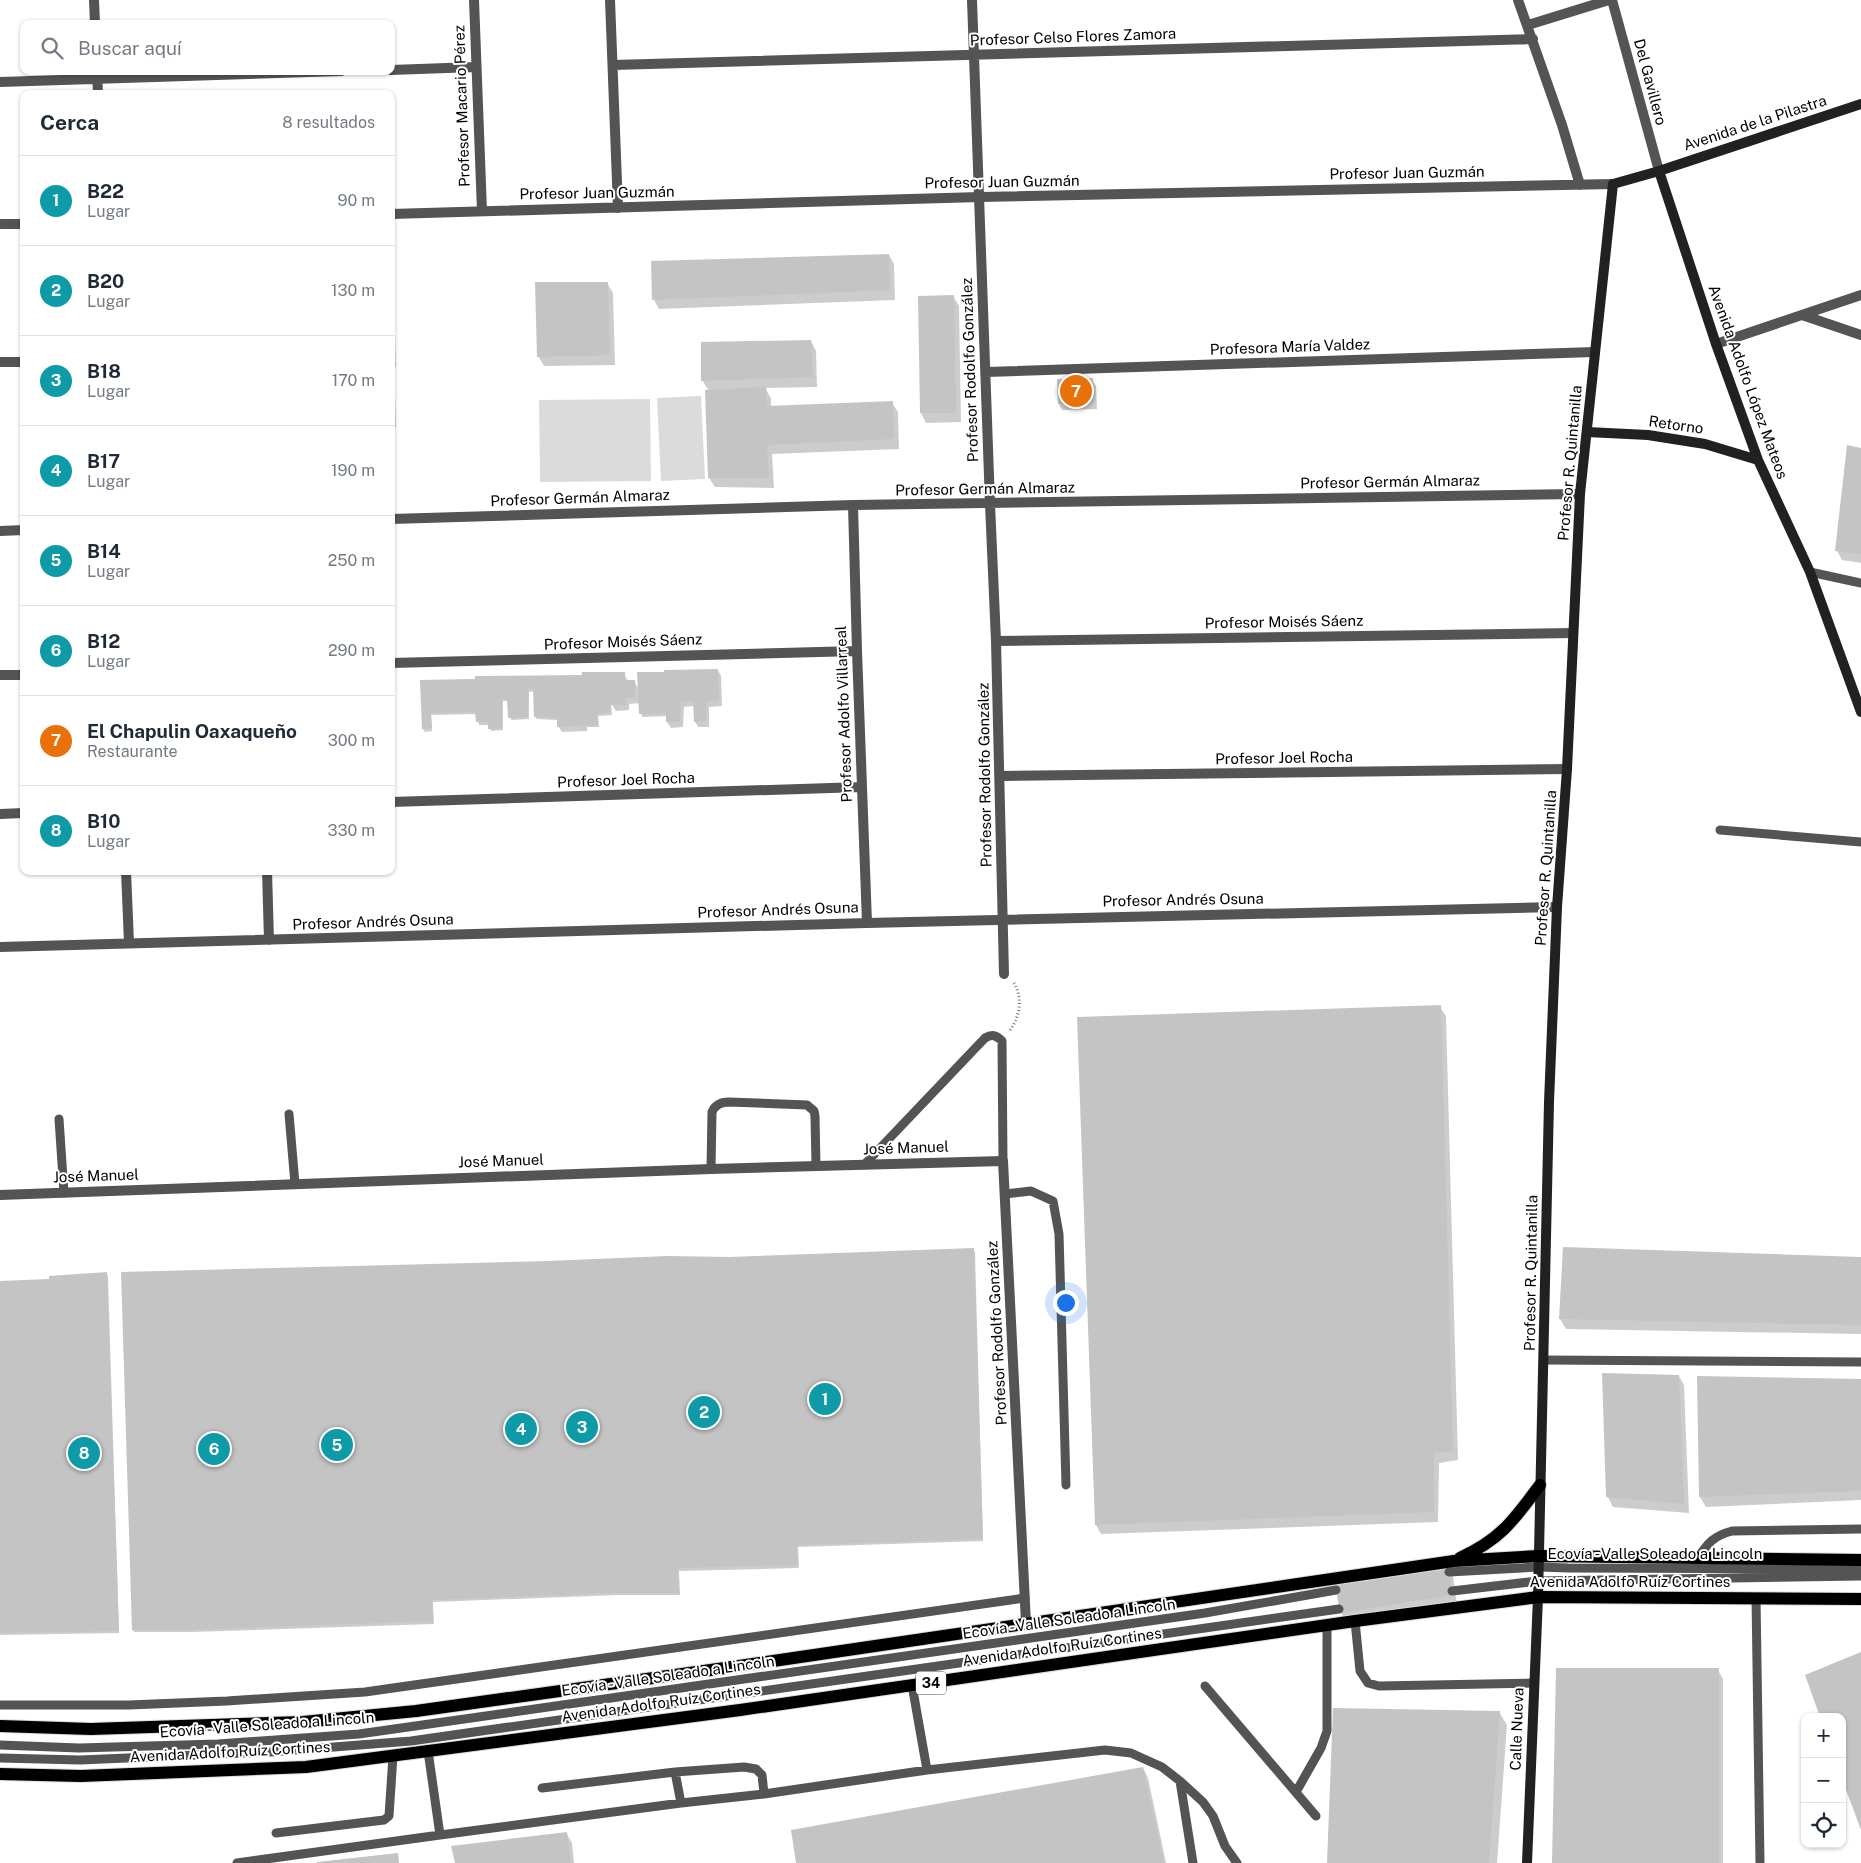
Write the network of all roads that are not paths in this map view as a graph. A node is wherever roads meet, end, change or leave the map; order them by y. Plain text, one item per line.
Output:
1 (94, 0) edge
2 (474, 0) edge
3 (610, 0) edge
4 (972, 0) edge
5 (1518, 0) edge
6 (1611, 0) edge
7 (95, 20) edge
8 (1528, 25) junction
9 (1533, 39) junction
10 (975, 54) junction
11 (613, 65) junction
12 (476, 67) junction
13 (395, 70) edge
14 (97, 75) edge
15 (0, 82) edge
16 (98, 90) edge
17 (1861, 104) edge
18 (1659, 171) junction
19 (1613, 184) junction
20 (1580, 185) junction
21 (980, 197) junction
22 (618, 208) junction
23 (482, 211) junction
24 (395, 214) edge
25 (0, 224) edge
26 (20, 224) edge
27 (1861, 295) edge
28 (1802, 315) junction
29 (1861, 335) edge
30 (1716, 344) junction
31 (1595, 352) junction
32 (0, 362) edge
33 (20, 362) edge
34 (986, 372) junction
35 (1587, 432) junction
36 (1758, 460) junction
37 (1580, 494) junction
38 (990, 504) junction
39 (853, 505) junction
40 (395, 519) edge
41 (20, 530) edge
42 (0, 531) edge
43 (1810, 572) junction
44 (1861, 583) edge
45 (1573, 633) junction
46 (996, 641) junction
47 (856, 651) junction
48 (395, 664) edge
49 (0, 675) edge
50 (20, 675) edge
51 (1861, 712) edge
52 (1567, 769) junction
53 (1001, 776) junction
54 (862, 788) junction
55 (395, 802) edge
56 (20, 813) edge
57 (0, 814) edge
58 (1720, 830) dead end
59 (1861, 842) edge
60 (126, 875) edge
61 (267, 875) edge
62 (1557, 907) junction
63 (1002, 919) junction
64 (867, 922) junction
65 (269, 940) junction
66 (129, 943) junction
67 (0, 947) edge
68 (1004, 974) road end
69 (289, 1114) dead end
70 (59, 1119) dead end
71 (1003, 1161) junction
72 (864, 1165) junction
73 (816, 1166) junction
74 (711, 1169) junction
75 (295, 1184) junction
76 (64, 1193) junction
77 (1005, 1194) junction
78 (0, 1195) edge
79 (1544, 1360) junction
80 (1861, 1362) edge
81 (1066, 1485) dead end
82 (1540, 1485) junction
83 (1861, 1529) edge
84 (1697, 1559) junction
85 (1861, 1560) edge
86 (1539, 1561) junction
87 (1451, 1567) junction
88 (1861, 1569) edge
89 (1861, 1576) edge
90 (1538, 1582) junction
91 (1336, 1590) dead end
92 (1452, 1591) dead end
93 (1538, 1596) junction
94 (1025, 1598) junction
95 (1756, 1598) junction
96 (1861, 1599) edge
97 (1339, 1609) dead end
98 (1355, 1621) junction
99 (1026, 1623) junction
100 (1327, 1626) junction
101 (1534, 1683) junction
102 (912, 1685) junction
103 (1206, 1686) dead end
104 (0, 1705) edge
105 (0, 1726) edge
106 (0, 1745) edge
107 (428, 1751) junction
108 (393, 1756) junction
109 (0, 1758) edge
110 (927, 1770) junction
111 (675, 1772) junction
112 (0, 1774) edge
113 (1180, 1781) junction
114 (542, 1788) dead end
115 (1296, 1792) junction
116 (764, 1794) junction
117 (681, 1803) junction
118 (1316, 1816) dead end
119 (276, 1833) dead end
120 (440, 1835) junction
121 (237, 1863) edge
122 (1193, 1863) edge
123 (1237, 1863) edge
124 (1527, 1863) edge
125 (1760, 1863) edge

1 - 7 street
2 - 12 street, Profesor Macario Pérez
3 - 11 street
4 - 10 street, Profesor Rodolfo González
5 - 8 street
6 - 8 street
6 - 18 street, Del Gavillero
8 - 9 street
9 - 10 street, Profesor Celso Flores Zamora
9 - 20 street
10 - 11 street, Profesor Celso Flores Zamora
10 - 21 street, Profesor Rodolfo González
11 - 22 street
12 - 13 street
12 - 23 street, Profesor Macario Pérez
14 - 15 street
14 - 16 street
17 - 18 street, Avenida de la Pilastra
18 - 19 street, Avenida de la Pilastra
18 - 30 street, Avenida Adolfo López Mateos
19 - 20 street, Profesor Juan Guzmán
19 - 31 street, Profesor R. Quintanilla
20 - 21 street, Profesor Juan Guzmán
21 - 22 street, Profesor Juan Guzmán
21 - 34 street, Profesor Rodolfo González
22 - 23 street, Profesor Juan Guzmán
23 - 24 street, Profesor Juan Guzmán
25 - 26 street
27 - 28 street
28 - 29 street
28 - 30 street
30 - 36 street, Avenida Adolfo López Mateos
31 - 34 street, Profesora María Valdez
31 - 35 street, Profesor R. Quintanilla
32 - 33 street
34 - 38 street, Profesor Rodolfo González
35 - 36 street, Retorno
35 - 37 street, Profesor R. Quintanilla
36 - 43 street, Avenida Adolfo López Mateos
37 - 38 street, Profesor Germán Almaraz
37 - 45 street, Profesor R. Quintanilla
38 - 39 street, Profesor Germán Almaraz
38 - 46 street, Profesor Rodolfo González
39 - 40 street, Profesor Germán Almaraz
39 - 47 street, Profesor Adolfo Villarreal
41 - 42 street
43 - 44 lane
43 - 51 street, Avenida Adolfo López Mateos
45 - 46 street, Profesor Moisés Sáenz
45 - 52 street, Profesor R. Quintanilla
46 - 53 street, Profesor Rodolfo González
47 - 48 street, Profesor Moisés Sáenz
47 - 54 street, Profesor Adolfo Villarreal
49 - 50 street
52 - 53 street, Profesor Joel Rocha
52 - 62 street, Profesor R. Quintanilla
53 - 63 street, Profesor Rodolfo González
54 - 55 street, Profesor Joel Rocha
54 - 64 street, Profesor Adolfo Villarreal
56 - 57 street
58 - 59 lane
60 - 66 street
61 - 65 street
62 - 63 street, Profesor Andrés Osuna
62 - 79 street, Profesor R. Quintanilla
63 - 64 street, Profesor Andrés Osuna
63 - 68 street, Profesor Rodolfo González
64 - 65 street, Profesor Andrés Osuna
65 - 66 street, Profesor Andrés Osuna
66 - 67 street, Profesor Andrés Osuna
69 - 75 lane
70 - 76 lane
71 - 72 street, José Manuel
71 - 72 lane, Profesor Rodolfo González
71 - 77 street, Profesor Rodolfo González
72 - 73 street, José Manuel
73 - 74 street, José Manuel
73 - 74 lane
74 - 75 street, José Manuel
75 - 76 street, José Manuel
76 - 78 street, José Manuel
77 - 81 lane
77 - 94 street, Profesor Rodolfo González
79 - 80 lane
79 - 82 street, Profesor R. Quintanilla
82 - 86 street, Profesor R. Quintanilla
82 - 87 main road
83 - 84 lane
84 - 85 main road, Avenida Adolfo Ruíz Cortines
84 - 86 main road, Avenida Adolfo Ruíz Cortines
86 - 87 main road, Avenida Adolfo Ruíz Cortines
86 - 88 lane, Ecovía - Valle Soleado a Lincoln
86 - 90 street, Profesor R. Quintanilla
87 - 99 main road, Avenida Adolfo Ruíz Cortines
89 - 90 lane
90 - 92 lane
90 - 93 street, Calle Nueva
91 - 106 lane, Ecovía - Valle Soleado a Lincoln
93 - 95 main road, Avenida Adolfo Ruíz Cortines / 34
93 - 98 main road, Avenida Adolfo Ruíz Cortines / 34
93 - 101 street, Calle Nueva
94 - 99 street, Profesor Rodolfo González
94 - 104 lane
95 - 96 main road, Avenida Adolfo Ruíz Cortines / 34
95 - 125 lane
97 - 109 lane
98 - 100 main road, Avenida Adolfo Ruíz Cortines / 34
98 - 101 lane
99 - 105 main road, Avenida Adolfo Ruíz Cortines
100 - 102 main road, Avenida Adolfo Ruíz Cortines / 34
100 - 115 lane
101 - 124 street, Calle Nueva
102 - 107 main road, Avenida Adolfo Ruíz Cortines / 34
102 - 110 lane
103 - 115 lane
107 - 108 main road, Avenida Adolfo Ruíz Cortines / 34
107 - 120 lane
108 - 112 main road, Avenida Adolfo Ruíz Cortines / 34
108 - 119 lane
110 - 113 lane
110 - 116 lane
111 - 114 lane
111 - 116 lane
111 - 117 lane
113 - 122 lane
113 - 123 lane
115 - 118 lane
116 - 117 lane
117 - 120 lane
120 - 121 lane

